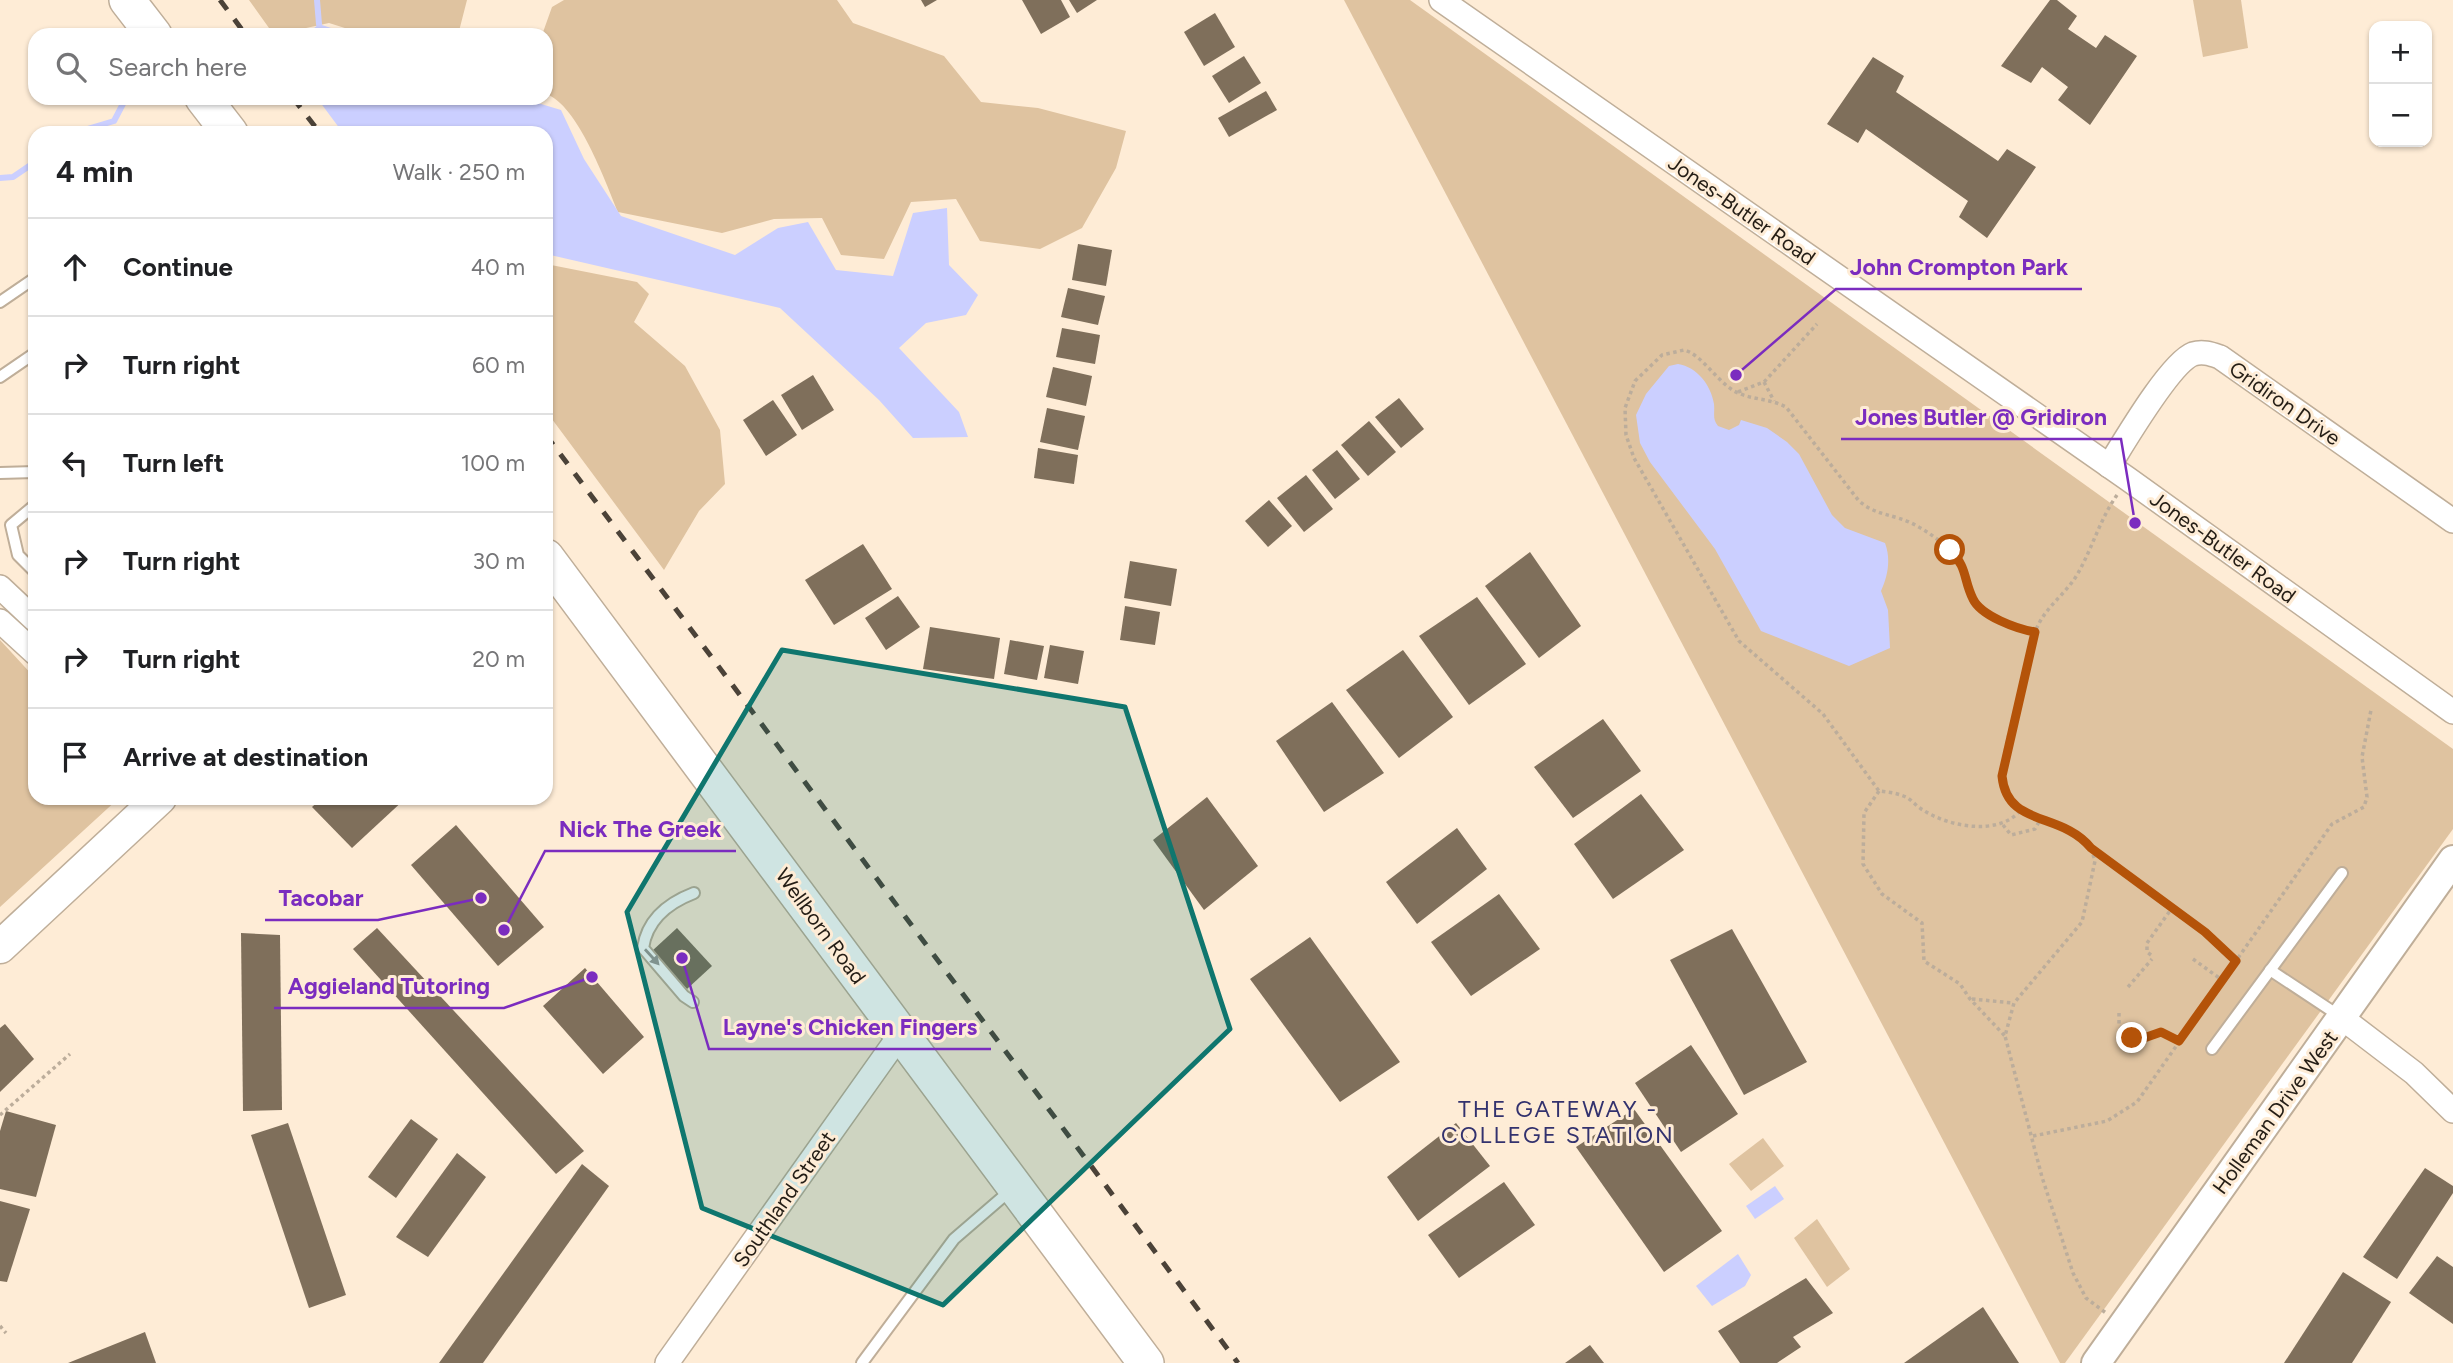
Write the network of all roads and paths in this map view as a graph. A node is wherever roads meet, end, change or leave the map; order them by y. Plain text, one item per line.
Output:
1 (127, 0) edge
2 (1441, 0) edge
3 (149, 28) edge
4 (208, 105) edge
5 (225, 126) edge
6 (28, 283) edge
7 (0, 302) edge
8 (1817, 324) dead end
9 (28, 358) edge
10 (0, 377) edge
11 (1764, 382) junction
12 (1736, 392) junction
13 (1774, 401) junction
14 (2109, 466) junction
15 (28, 472) edge
16 (0, 473) edge
17 (2129, 478) junction
18 (28, 511) edge
19 (2453, 522) edge
20 (28, 565) edge
21 (553, 565) edge
22 (0, 587) edge
23 (28, 613) edge
24 (0, 621) edge
25 (2035, 632) junction
26 (28, 647) edge
27 (2371, 710) dead end
28 (2453, 712) edge
29 (1879, 791) junction
30 (152, 805) edge
31 (2020, 811) junction
32 (2041, 818) junction
33 (2003, 825) junction
34 (2091, 848) junction
35 (2453, 860) edge
36 (2342, 873) dead end
37 (694, 893) dead end
38 (2172, 908) junction
39 (0, 947) edge
40 (2193, 959) dead end
41 (2238, 962) junction
42 (2270, 970) junction
43 (2222, 981) junction
44 (2128, 988) dead end
45 (1970, 999) junction
46 (693, 1002) dead end
47 (2014, 1003) junction
48 (2119, 1013) dead end
49 (2342, 1018) junction
50 (900, 1035) junction
51 (2006, 1036) junction
52 (2179, 1041) junction
53 (2212, 1049) dead end
54 (70, 1054) dead end
55 (2453, 1111) edge
56 (0, 1115) edge
57 (2033, 1136) junction
58 (1014, 1187) junction
59 (2123, 1322) junction
60 (0, 1326) edge
61 (6, 1333) dead end
62 (667, 1363) edge
63 (862, 1363) edge
64 (1146, 1363) edge
65 (2096, 1363) edge

1 - 3 main road
2 - 14 street, Jones-Butler Road
4 - 5 main road
6 - 7 lane
8 - 11 path
9 - 10 lane
11 - 12 path
11 - 13 path
12 - 13 path
12 - 29 path
13 - 25 path
14 - 17 street, Jones-Butler Road
14 - 19 street, Gridiron Drive
15 - 16 lane
17 - 25 path
17 - 28 street, Jones-Butler Road
18 - 20 lane
21 - 50 main road, Wellborn Road
22 - 23 street
24 - 26 street
25 - 31 path
27 - 41 path
29 - 33 path
29 - 45 path
30 - 39 main road
31 - 32 path
31 - 33 path
32 - 33 path
32 - 34 path
34 - 38 path
34 - 47 path
35 - 49 street, Holleman Drive West
36 - 42 lane
37 -> 46 lane
38 - 41 path
38 - 44 path
40 - 43 path
41 - 43 path
42 - 49 lane
42 - 53 lane
43 - 52 path
45 - 47 path
45 - 51 path
47 - 51 path
48 - 52 path
49 - 55 street
49 - 59 street, Holleman Drive West
50 - 58 main road, Wellborn Road
50 - 62 street, Southland Street
51 - 57 path
52 - 57 path
54 - 56 path
57 - 59 path
58 - 63 lane
58 - 64 main road, Wellborn Road
59 - 65 street, Holleman Drive West
60 - 61 path

